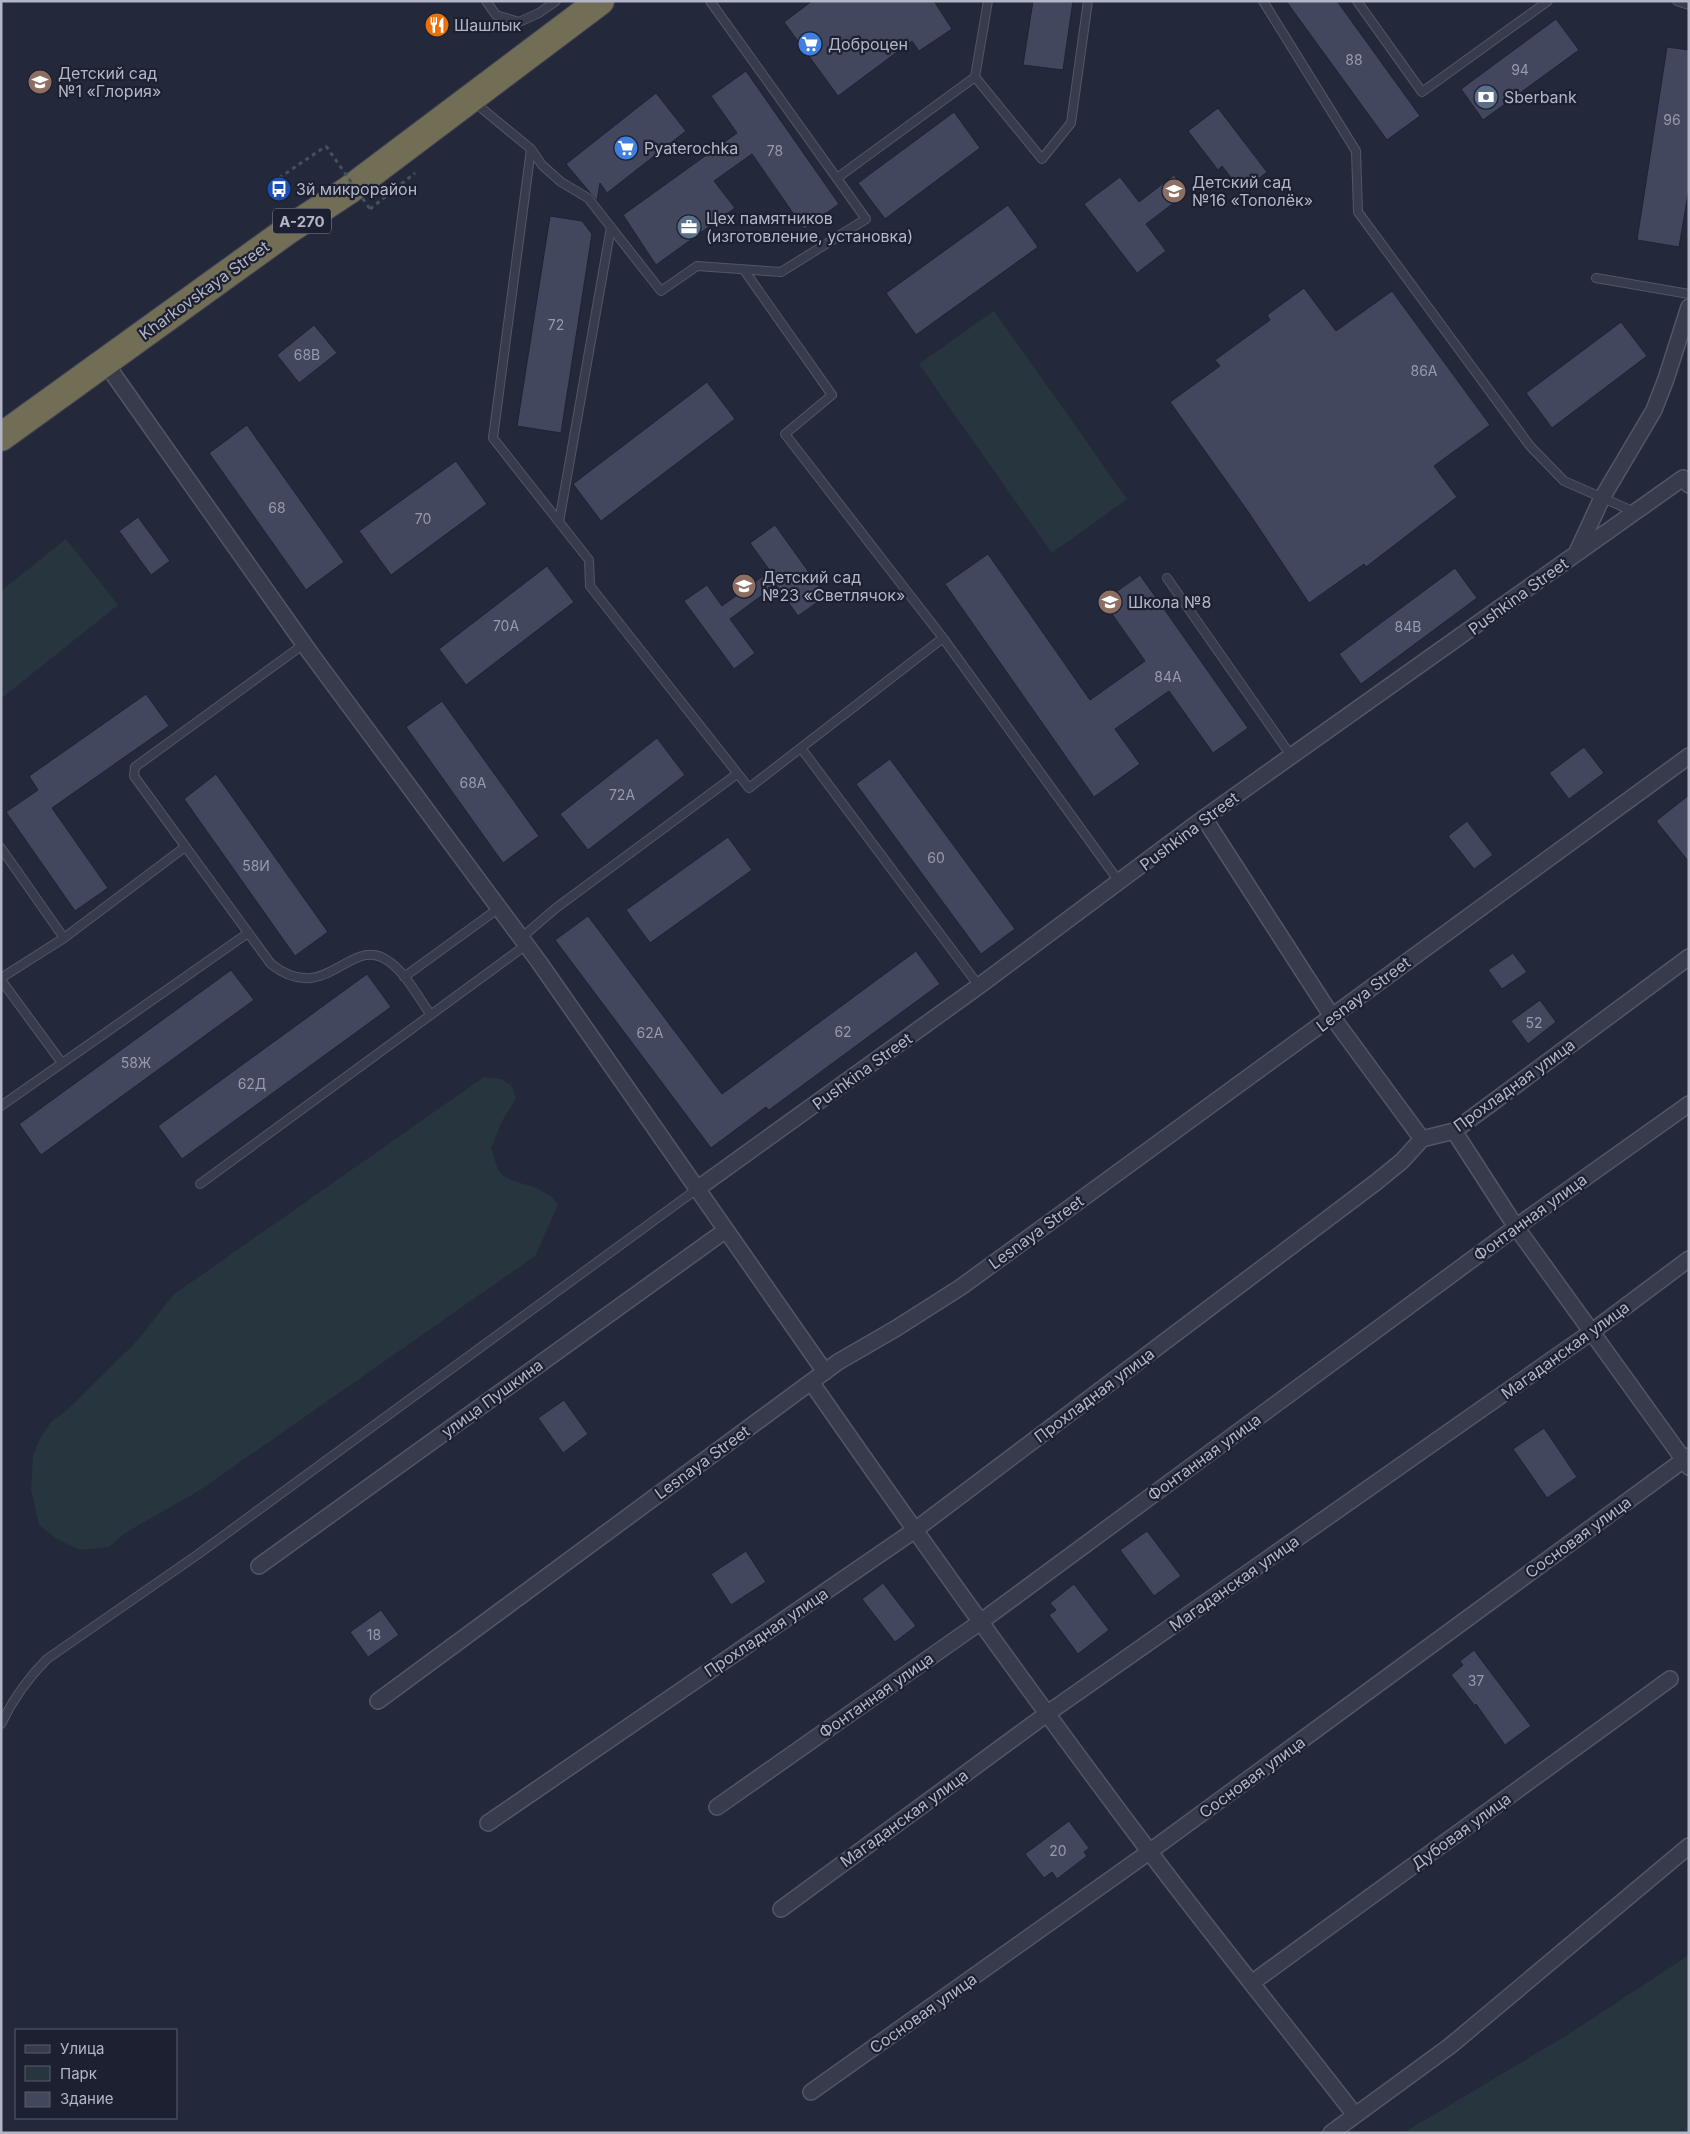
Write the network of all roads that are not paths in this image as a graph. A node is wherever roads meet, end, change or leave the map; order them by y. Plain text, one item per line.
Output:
1 (486, 1) edge
2 (556, 1) edge
3 (600, 1) edge
4 (710, 1) edge
5 (988, 1) edge
6 (1088, 1) edge
7 (1263, 1) edge
8 (1357, 1) edge
9 (1548, 1) edge
10 (1677, 1) edge
11 (1689, 4) edge
12 (975, 77) junction
13 (470, 99) junction
14 (531, 149) junction
15 (837, 178) junction
16 (610, 227) junction
17 (744, 270) junction
18 (1596, 278) dead end
19 (1689, 294) edge
20 (1689, 308) edge
21 (104, 361) junction
22 (1, 437) edge
23 (1686, 482) edge
24 (1602, 498) junction
25 (1635, 512) junction
26 (559, 522) junction
27 (1577, 554) junction
28 (1167, 578) dead end
29 (943, 638) junction
30 (304, 644) junction
31 (801, 748) junction
32 (1689, 756) edge
33 (1292, 757) junction
34 (737, 774) junction
35 (1204, 818) junction
36 (185, 847) junction
37 (1, 848) edge
38 (1120, 883) junction
39 (499, 908) junction
40 (248, 933) junction
41 (64, 938) junction
42 (524, 942) junction
43 (1689, 957) edge
44 (404, 977) junction
45 (1, 979) edge
46 (979, 986) junction
47 (431, 1015) junction
48 (1333, 1018) junction
49 (62, 1063) junction
50 (1689, 1104) edge
51 (1, 1106) edge
52 (1454, 1131) junction
53 (1422, 1139) junction
54 (200, 1184) dead end
55 (697, 1189) junction
56 (1516, 1227) junction
57 (726, 1230) junction
58 (1689, 1259) edge
59 (1590, 1333) junction
60 (825, 1372) junction
61 (811, 1382) junction
62 (1687, 1461) edge
63 (915, 1530) junction
64 (259, 1566) dead end
65 (979, 1623) junction
66 (1670, 1679) dead end
67 (378, 1701) dead end
68 (1048, 1713) junction
69 (1, 1724) edge
70 (717, 1807) dead end
71 (488, 1823) dead end
72 (1689, 1846) edge
73 (1149, 1852) junction
74 (781, 1909) dead end
75 (1253, 1982) junction
76 (811, 2092) dead end
77 (1356, 2115) junction
78 (1331, 2133) edge

1 - 2 lane
3 - 13 highway, Kharkovskaya Street / А-270
4 - 15 lane
5 - 12 lane
6 - 12 lane
7 - 24 lane
8 - 9 lane
10 - 11 lane
12 - 15 lane
13 - 14 lane
13 - 21 highway, Kharkovskaya Street / А-270
14 - 16 lane
14 - 26 lane
15 - 17 lane
16 - 17 lane
16 - 26 lane
17 - 29 lane
18 - 19 lane
20 - 24 street
21 - 22 highway, Kharkovskaya Street / А-270
21 - 30 street
23 - 25 street, Pushkina Street
24 - 25 lane
24 - 27 street
25 - 27 street, Pushkina Street
26 - 34 lane
27 - 33 street, Pushkina Street
28 - 33 lane
29 - 31 lane
29 - 38 lane
30 - 36 lane
30 - 39 street
31 - 34 lane
31 - 46 lane
32 - 48 street, Lesnaya Street
33 - 35 street, Pushkina Street
34 - 42 lane
35 - 38 street, Pushkina Street
35 - 48 street
36 - 40 lane
36 - 41 lane
37 - 41 lane
38 - 46 street, Pushkina Street
39 - 42 street
39 - 44 lane
40 - 44 lane
40 - 49 lane
41 - 45 lane
42 - 47 lane
42 - 55 street
43 - 52 street, Прохладная улица
44 - 47 lane
45 - 49 lane
46 - 55 street, Pushkina Street
47 - 54 lane
48 - 53 street
48 - 60 street, Lesnaya Street
49 - 51 lane
50 - 56 street, Фонтанная улица
52 - 53 street, Прохладная улица
52 - 56 street
53 - 63 street, Прохладная улица
55 - 57 street
55 - 69 lane
56 - 59 street
56 - 65 street, Фонтанная улица
57 - 60 street
57 - 64 street, улица Пушкина
58 - 59 street, Магаданская улица
59 - 62 street
59 - 68 street, Магаданская улица
60 - 61 street, Lesnaya Street
61 - 63 street
61 - 67 street, Lesnaya Street
62 - 73 street, Сосновая улица
63 - 65 street
63 - 71 street, Прохладная улица
65 - 68 street
65 - 70 street, Фонтанная улица
66 - 75 street, Дубовая улица
68 - 73 street
68 - 74 street, Магаданская улица
72 - 77 street
73 - 75 street
73 - 76 street, Сосновая улица
75 - 77 street
77 - 78 street

